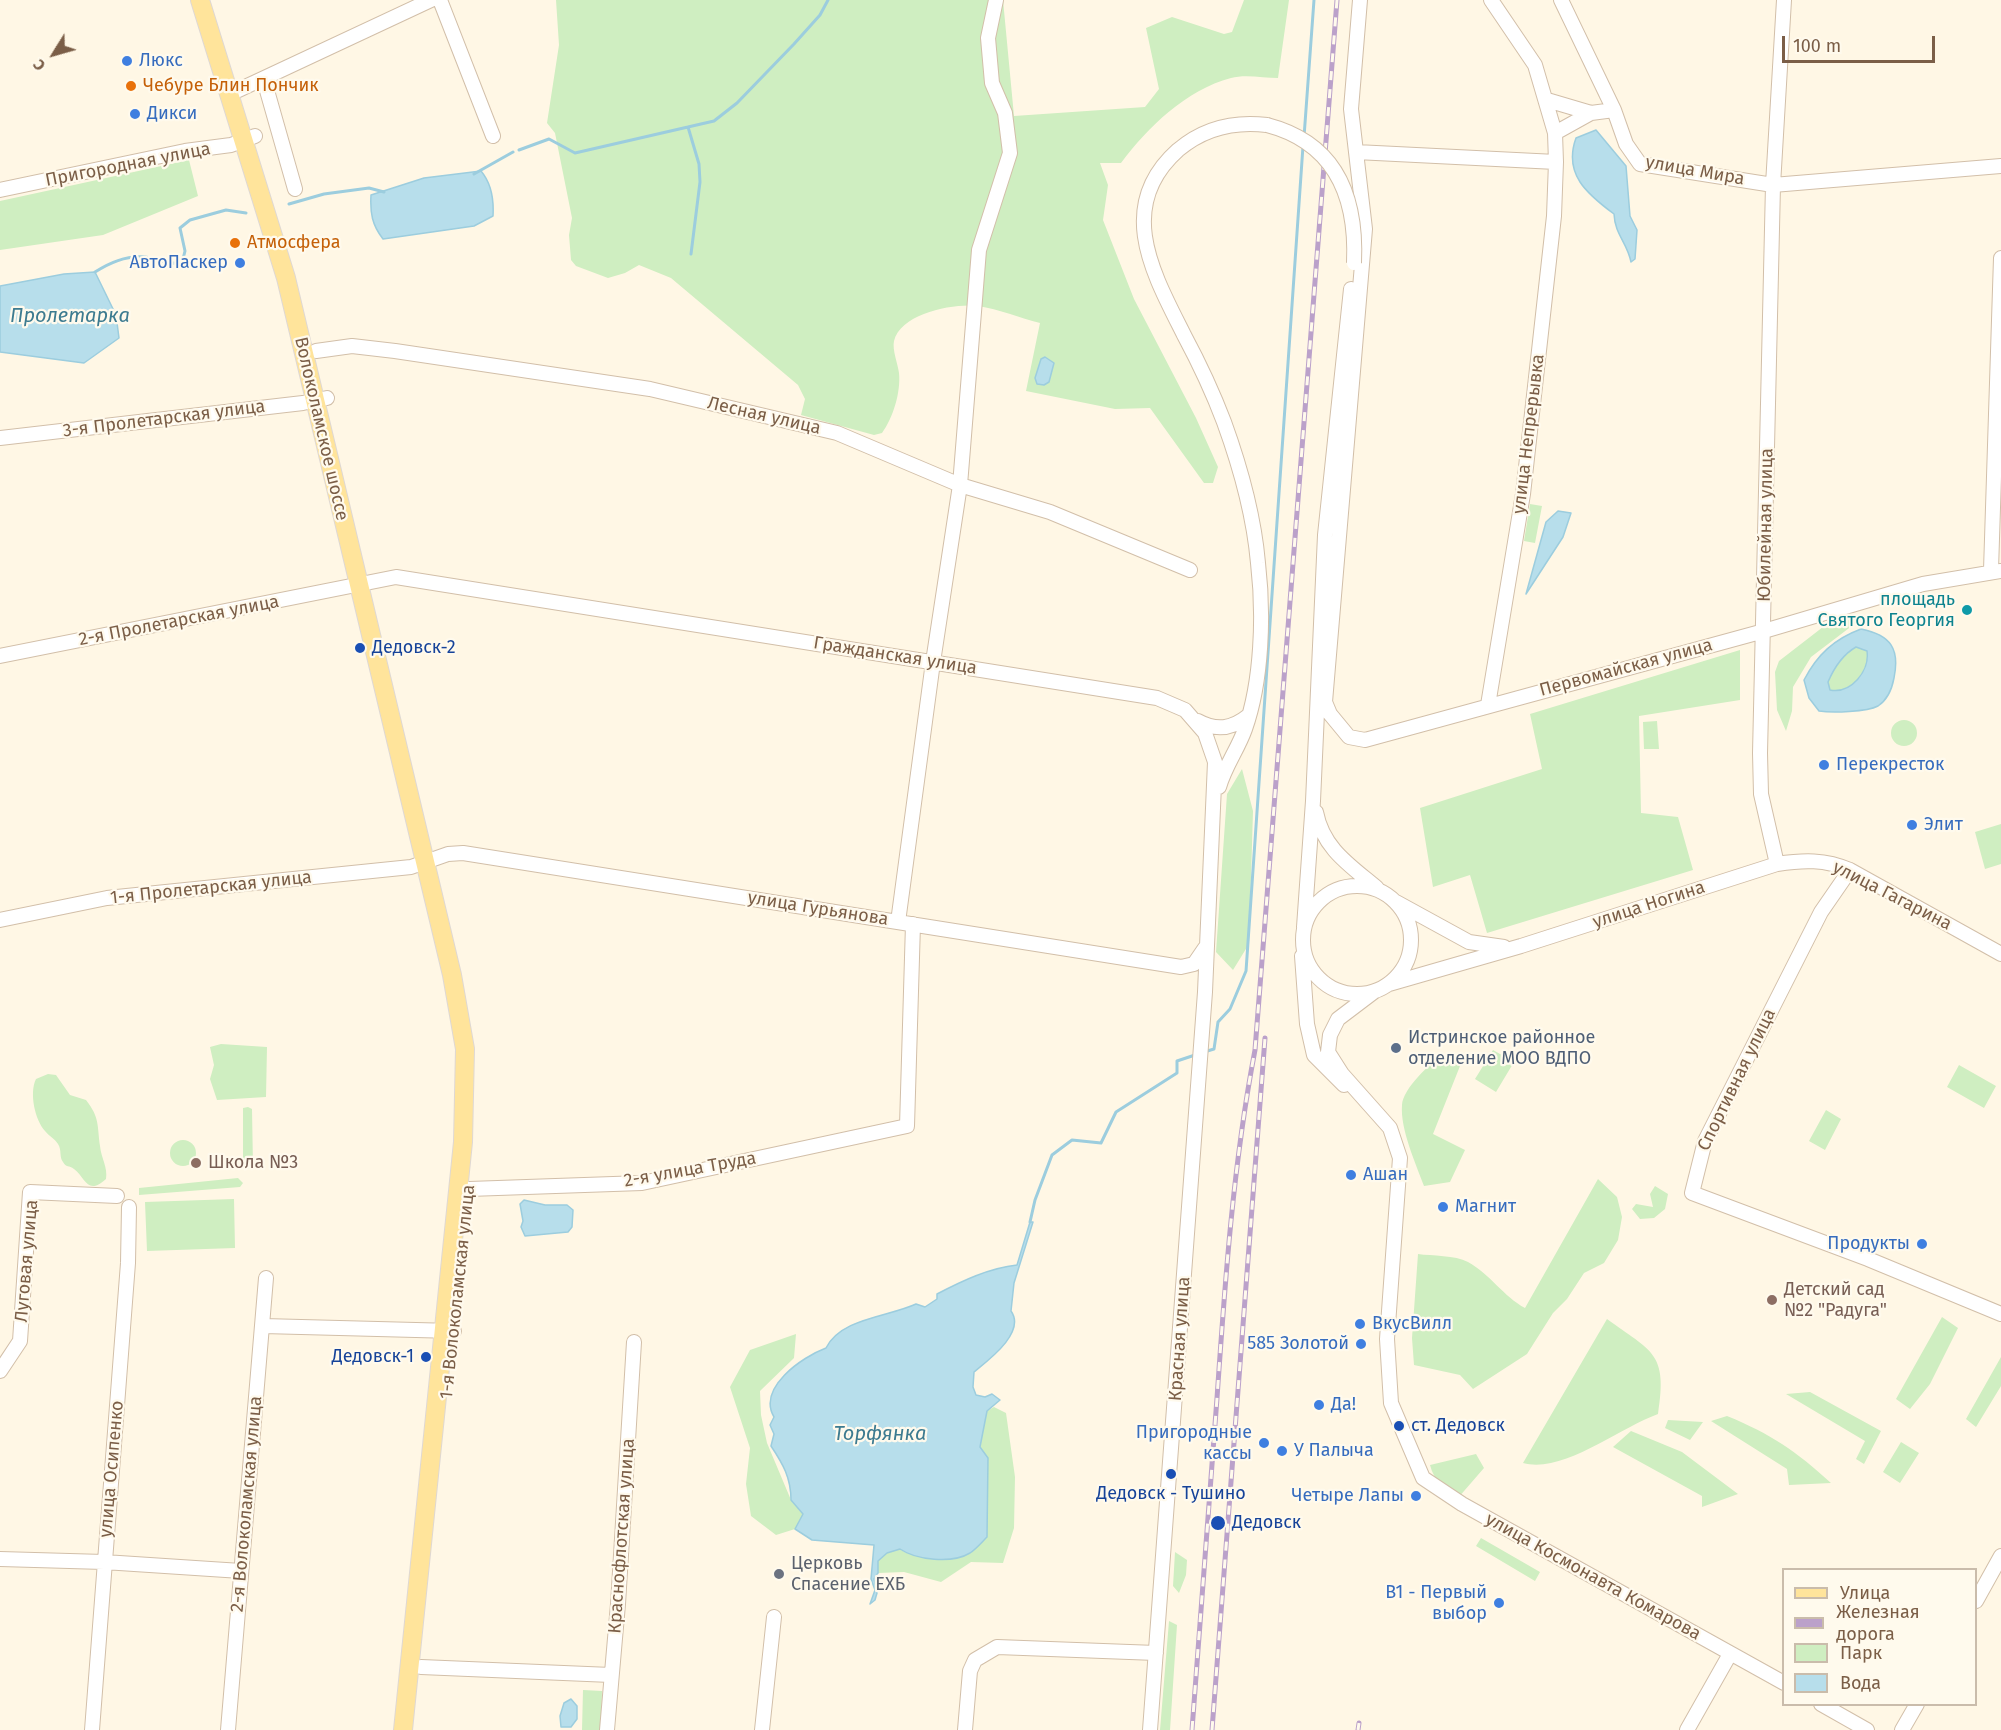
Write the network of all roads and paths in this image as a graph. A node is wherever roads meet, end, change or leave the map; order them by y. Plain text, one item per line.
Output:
1 (200, 0) edge
2 (212, 0) edge
3 (431, 0) edge
4 (440, 0) edge
5 (996, 0) edge
6 (1360, 0) edge
7 (1491, 0) edge
8 (1561, 0) edge
9 (1784, 0) edge
10 (264, 80) junction
11 (235, 93) junction
12 (1547, 100) junction
13 (1614, 110) junction
14 (1592, 113) junction
15 (1555, 133) junction
16 (493, 136) dead end
17 (250, 138) junction
18 (1356, 152) junction
19 (1556, 162) junction
20 (2001, 166) edge
21 (1773, 185) junction
22 (295, 189) dead end
23 (0, 190) edge
24 (2001, 258) edge
25 (316, 351) junction
26 (321, 399) junction
27 (0, 438) edge
28 (960, 485) junction
29 (1190, 570) dead end
30 (1996, 571) edge
31 (364, 584) junction
32 (1764, 631) junction
33 (0, 656) edge
34 (933, 662) junction
35 (1488, 705) junction
36 (1188, 714) junction
37 (1248, 716) junction
38 (1313, 801) junction
39 (1214, 806) junction
40 (429, 861) junction
41 (1777, 864) junction
42 (1850, 870) junction
43 (1380, 891) junction
44 (1394, 901) junction
45 (0, 920) edge
46 (898, 922) junction
47 (913, 924) junction
48 (1304, 927) junction
49 (1303, 946) junction
50 (1521, 946) junction
51 (1205, 948) junction
52 (2001, 954) edge
53 (1389, 984) junction
54 (1375, 991) junction
55 (1362, 1100) junction
56 (469, 1189) junction
57 (117, 1196) dead end
58 (129, 1207) dead end
59 (266, 1278) dead end
60 (2001, 1314) edge
61 (263, 1326) junction
62 (448, 1331) junction
63 (634, 1342) dead end
64 (0, 1371) edge
65 (2001, 1556) edge
66 (0, 1559) edge
67 (104, 1562) junction
68 (241, 1571) junction
69 (1977, 1599) edge
70 (774, 1617) dead end
71 (1156, 1653) junction
72 (1730, 1654) junction
73 (421, 1667) junction
74 (611, 1675) junction
75 (1782, 1682) edge
76 (1825, 1706) edge
77 (1916, 1706) edge
78 (92, 1730) edge
79 (228, 1730) edge
80 (404, 1730) edge
81 (415, 1730) edge
82 (607, 1730) edge
83 (762, 1730) edge
84 (965, 1730) edge
85 (1150, 1730) edge
86 (1687, 1730) edge
87 (1867, 1730) edge
88 (1902, 1730) edge

1 - 11 main road, Волоколамское шоссе
2 - 11 main road, Волоколамское шоссе
3 - 10 street
4 - 16 street
5 - 28 street
6 - 18 street
7 - 12 street
8 - 13 street
9 - 21 street, Юбилейная улица
10 - 11 street
10 - 22 street
11 - 17 main road, Волоколамское шоссе
12 - 14 street
12 - 15 street
13 - 14 street
13 - 21 street, улица Мира
14 - 15 street
15 - 19 street
17 - 23 street, Пригородная улица
17 - 25 main road, Волоколамское шоссе
17 - 26 main road, Волоколамское шоссе
18 - 19 street
18 - 35 street, Первомайская улица
19 - 35 street, улица Непрерывка
20 - 21 street, улица Мира
21 - 32 street, Юбилейная улица
24 - 30 street
25 - 26 main road, Волоколамское шоссе
25 - 28 street, Лесная улица
26 - 27 street, 3-я Пролетарская улица
26 - 31 main road, Волоколамское шоссе
28 - 29 street, Лесная улица
28 - 34 street
30 - 32 street, Первомайская улица
31 - 33 street, 2-я Пролетарская улица
31 - 34 street, Гражданская улица
31 - 40 main road, Волоколамское шоссе
32 - 35 street, Первомайская улица
32 - 41 street, Юбилейная улица
34 - 36 street, Гражданская улица
34 - 46 street
36 - 37 street
36 - 39 street, Гражданская улица
37 - 38 street, bridge
37 - 39 street
38 - 43 street
38 - 48 street
39 - 51 street, Гражданская улица
40 - 45 street, 1-я Пролетарская улица
40 - 46 street, улица Гурьянова
40 - 56 main road, 1-я Волоколамская улица
40 - 62 main road, 1-я Волоколамская улица
41 - 42 street, улица Гагарина
41 - 50 street, улица Ногина
42 - 52 street, улица Гагарина
42 - 60 street, Спортивная улица
43 - 44 street
43 - 48 street
44 - 50 street
44 - 53 street
46 - 47 street, улица Гурьянова
47 - 51 street, улица Гурьянова
47 - 56 street, 2-я улица Труда
48 - 49 street
49 - 54 street
49 - 55 street
50 - 53 street, улица Ногина
51 - 71 street, Красная улица
53 - 54 street
54 - 55 street
55 - 72 street, улица Космонавта Комарова
56 - 62 main road, 1-я Волоколамская улица
57 - 64 street, Луговая улица
58 - 67 street, улица Осипенко
59 - 61 street, 2-я Волоколамская улица
61 - 62 street
61 - 68 street, 2-я Волоколамская улица
62 - 73 main road, 1-я Волоколамская улица
62 - 80 main road, 1-я Волоколамская улица
63 - 74 street, Краснофлотская улица
65 - 69 street
66 - 67 street
67 - 68 street
67 - 78 street, улица Осипенко
68 - 79 street, 2-я Волоколамская улица
70 - 83 street
71 - 84 street
71 - 85 street, Красная улица
72 - 75 street, улица Космонавта Комарова
72 - 86 street
73 - 74 street
73 - 81 main road, 1-я Волоколамская улица
74 - 82 street, Краснофлотская улица
76 - 87 street
77 - 88 street

